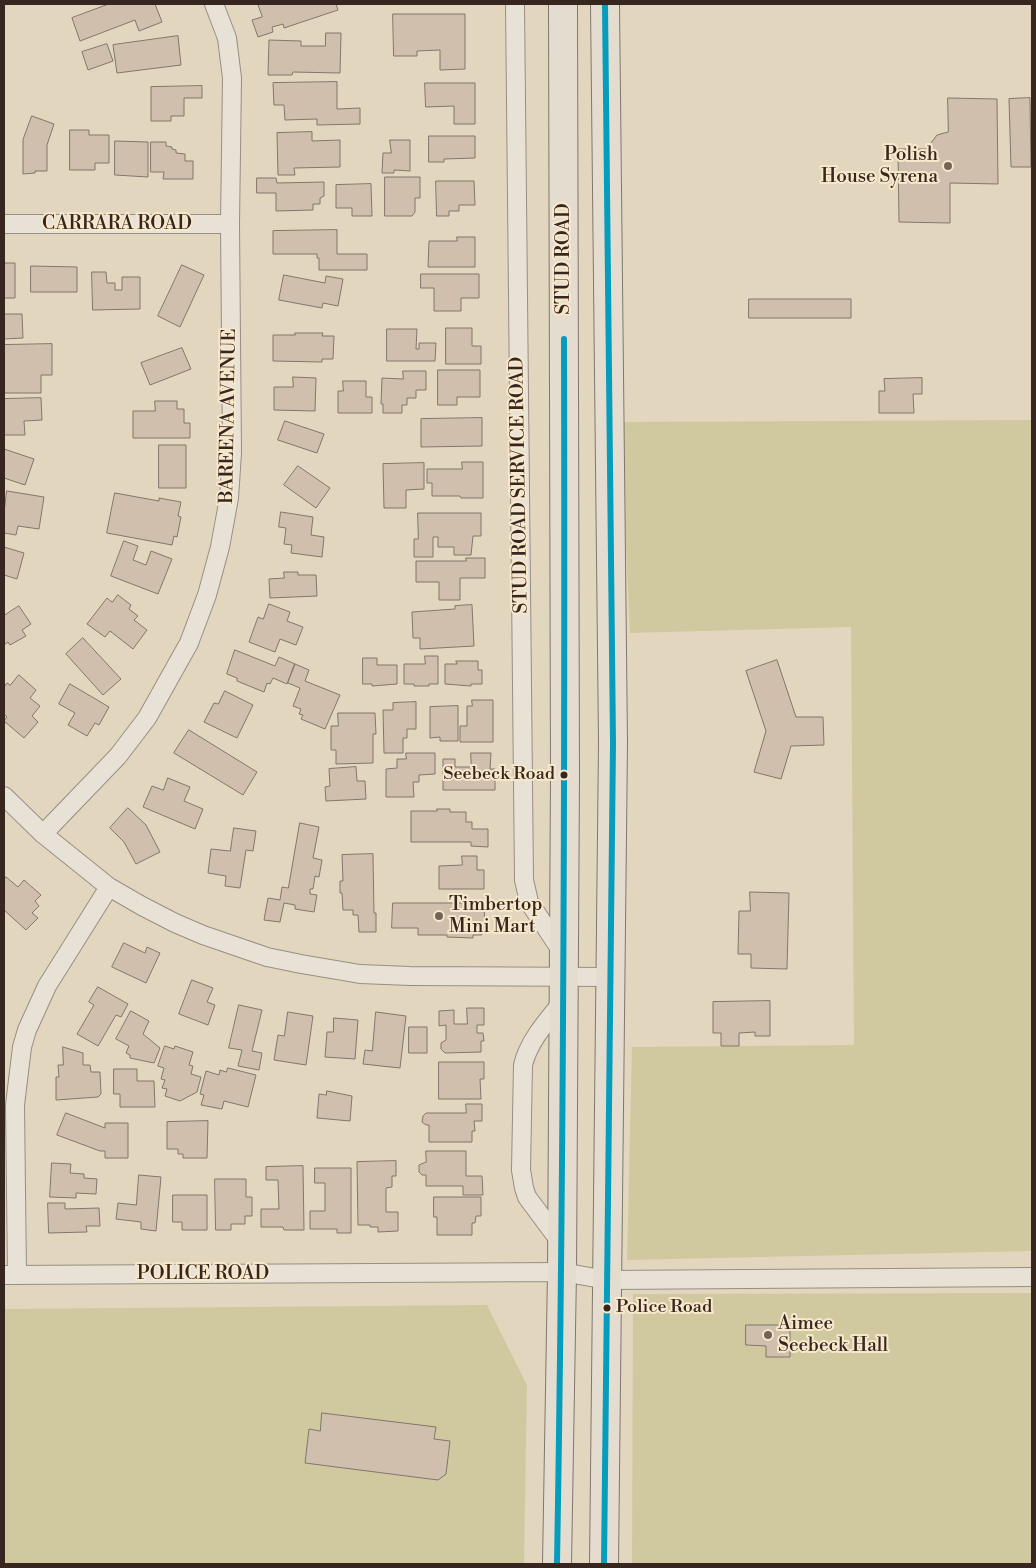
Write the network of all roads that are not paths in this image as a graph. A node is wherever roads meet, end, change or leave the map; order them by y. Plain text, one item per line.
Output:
1 (214, 4) edge
2 (515, 4) edge
3 (564, 9) edge
4 (605, 9) edge
5 (4, 224) edge
6 (230, 224) junction
7 (4, 796) edge
8 (43, 834) junction
9 (109, 887) junction
10 (564, 977) junction
11 (610, 977) junction
12 (562, 1244) junction
13 (562, 1272) junction
14 (11, 1275) edge
15 (1032, 1277) edge
16 (607, 1280) junction
17 (557, 1564) edge
18 (604, 1564) edge

1 - 6 street, BAREENA AVENUE
2 - 10 street, STUD ROAD SERVICE ROAD
3 - 4 highway
3 - 10 highway, STUD ROAD
4 - 11 highway
5 - 6 street, CARRARA ROAD
6 - 8 street, BAREENA AVENUE
7 - 8 street
8 - 9 street
9 - 10 street
9 - 14 street
10 - 11 street
10 - 12 highway, STUD ROAD
10 - 12 street
11 - 16 highway
12 - 13 highway, STUD ROAD
13 - 14 street, POLICE ROAD
13 - 16 street, POLICE ROAD
13 - 17 highway, STUD ROAD
15 - 16 street, POLICE ROAD
16 - 18 highway

